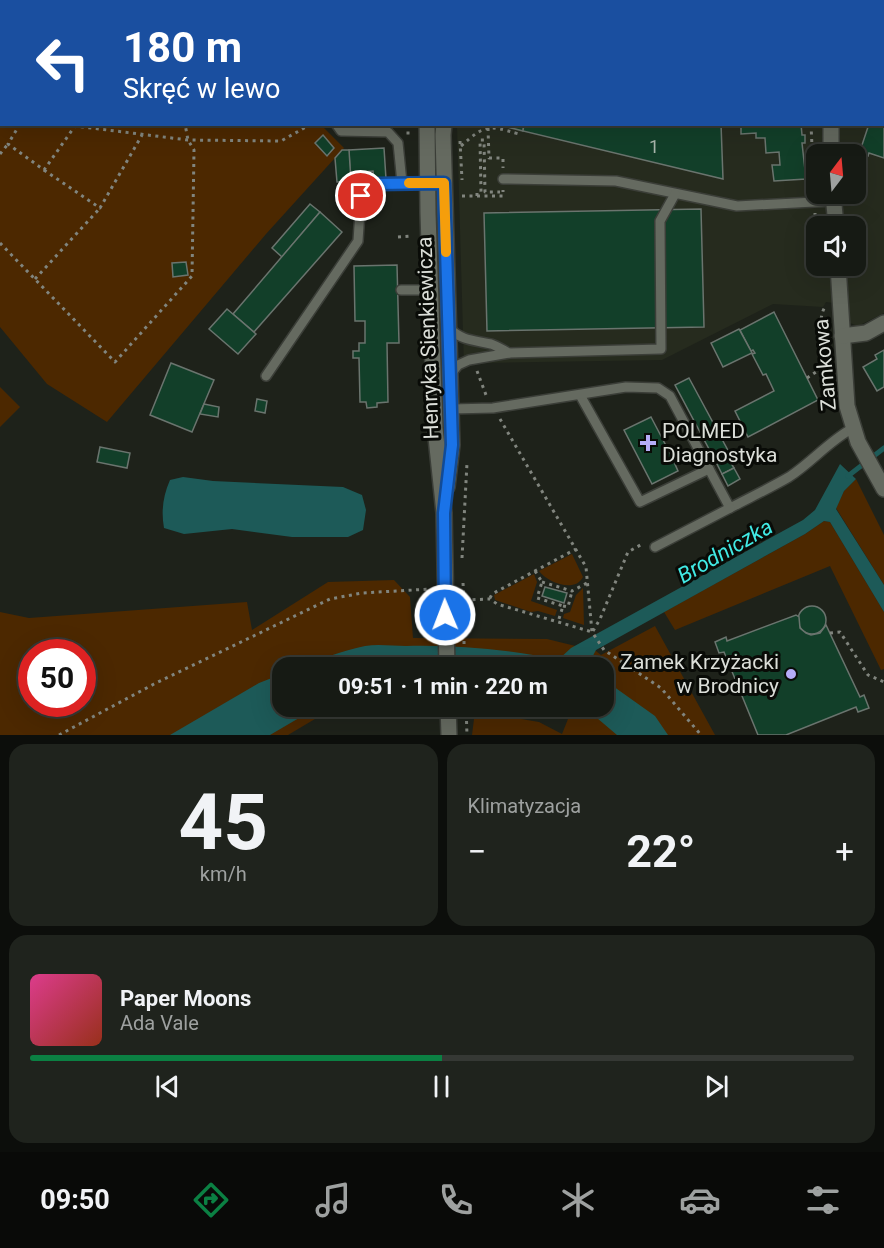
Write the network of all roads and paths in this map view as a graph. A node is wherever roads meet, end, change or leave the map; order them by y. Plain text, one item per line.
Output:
1 (19, 126) edge
2 (185, 126) edge
3 (306, 126) edge
4 (337, 126) edge
5 (427, 126) edge
6 (444, 126) edge
7 (811, 126) edge
8 (831, 126) edge
9 (488, 128) junction
10 (143, 134) junction
11 (519, 134) dead end
12 (188, 140) junction
13 (8, 144) junction
14 (812, 144) edge
15 (831, 144) edge
16 (0, 154) edge
17 (44, 170) junction
18 (503, 179) joint
19 (402, 183) junction
20 (427, 183) junction
21 (444, 183) junction
22 (503, 192) dead end
23 (675, 194) junction
24 (477, 196) junction
25 (496, 196) dead end
26 (806, 202) edge
27 (100, 208) junction
28 (412, 236) dead end
29 (398, 237) dead end
30 (0, 243) edge
31 (839, 276) edge
32 (35, 279) junction
33 (401, 290) dead end
34 (430, 290) junction
35 (447, 290) junction
36 (829, 302) dead end
37 (884, 323) edge
38 (448, 328) junction
39 (842, 336) junction
40 (509, 353) junction
41 (469, 360) junction
42 (822, 368) junction
43 (450, 375) junction
44 (266, 376) dead end
45 (807, 378) dead end
46 (579, 395) junction
47 (825, 401) dead end
48 (493, 408) junction
49 (451, 409) junction
50 (856, 435) junction
51 (709, 469) junction
52 (884, 489) edge
53 (730, 508) junction
54 (444, 513) junction
55 (655, 547) joint
56 (576, 549) junction
57 (535, 571) junction
58 (542, 582) junction
59 (587, 583) junction
60 (445, 586) junction
61 (572, 591) junction
62 (490, 599) junction
63 (563, 606) junction
64 (558, 622) junction
65 (592, 632) junction
66 (830, 633) dead end
67 (464, 655) dead end
68 (447, 657) edge
69 (884, 682) edge
70 (467, 717) edge
71 (59, 735) edge
72 (467, 735) edge
73 (701, 735) edge

1 - 13 path
2 - 12 path
3 - 12 path
4 - 19 lane
5 - 20 main road, Henryka Sienkiewicza
6 - 21 main road, Henryka Sienkiewicza
7 - 14 path
8 - 15 main road
9 - 11 path
9 - 18 path
9 - 24 path
10 - 12 path
10 - 17 path
10 - 27 path
12 - 32 path
13 - 16 path
13 - 17 path
17 - 27 path
18 - 23 lane
19 - 20 lane
19 - 44 lane
20 - 21 main road
20 - 34 main road, Henryka Sienkiewicza
21 - 35 main road, Henryka Sienkiewicza
22 - 24 path
23 - 26 lane
23 - 40 lane
24 - 25 path
27 - 32 path
28 - 29 path
30 - 32 path
31 - 39 main road, Zamkowa
33 - 34 lane
34 - 35 main road
34 - 54 main road, Henryka Sienkiewicza
35 - 38 main road, Henryka Sienkiewicza
36 - 42 path
37 - 39 main road
38 - 40 lane
38 - 43 main road, Henryka Sienkiewicza
39 - 50 main road, Zamkowa
40 - 41 lane
41 - 43 lane
41 - 48 path
42 - 45 path
42 - 47 path
43 - 49 main road, Henryka Sienkiewicza
46 - 48 lane
46 - 51 lane
46 - 51 lane
48 - 49 lane
48 - 56 path
49 - 54 main road, Henryka Sienkiewicza
50 - 52 main road, Zamkowa
50 - 53 lane
51 - 53 lane
53 - 55 lane
54 - 60 main road, Henryka Sienkiewicza
55 - 65 path
56 - 57 path
56 - 59 path
57 - 58 path
57 - 62 path
58 - 61 path
58 - 63 path
59 - 61 path
59 - 65 path
60 - 68 main road, Henryka Sienkiewicza
60 - 71 path
61 - 63 path
62 - 64 path
62 - 67 path
63 - 64 path
64 - 65 path
65 - 73 path
66 - 69 path
70 - 72 path

